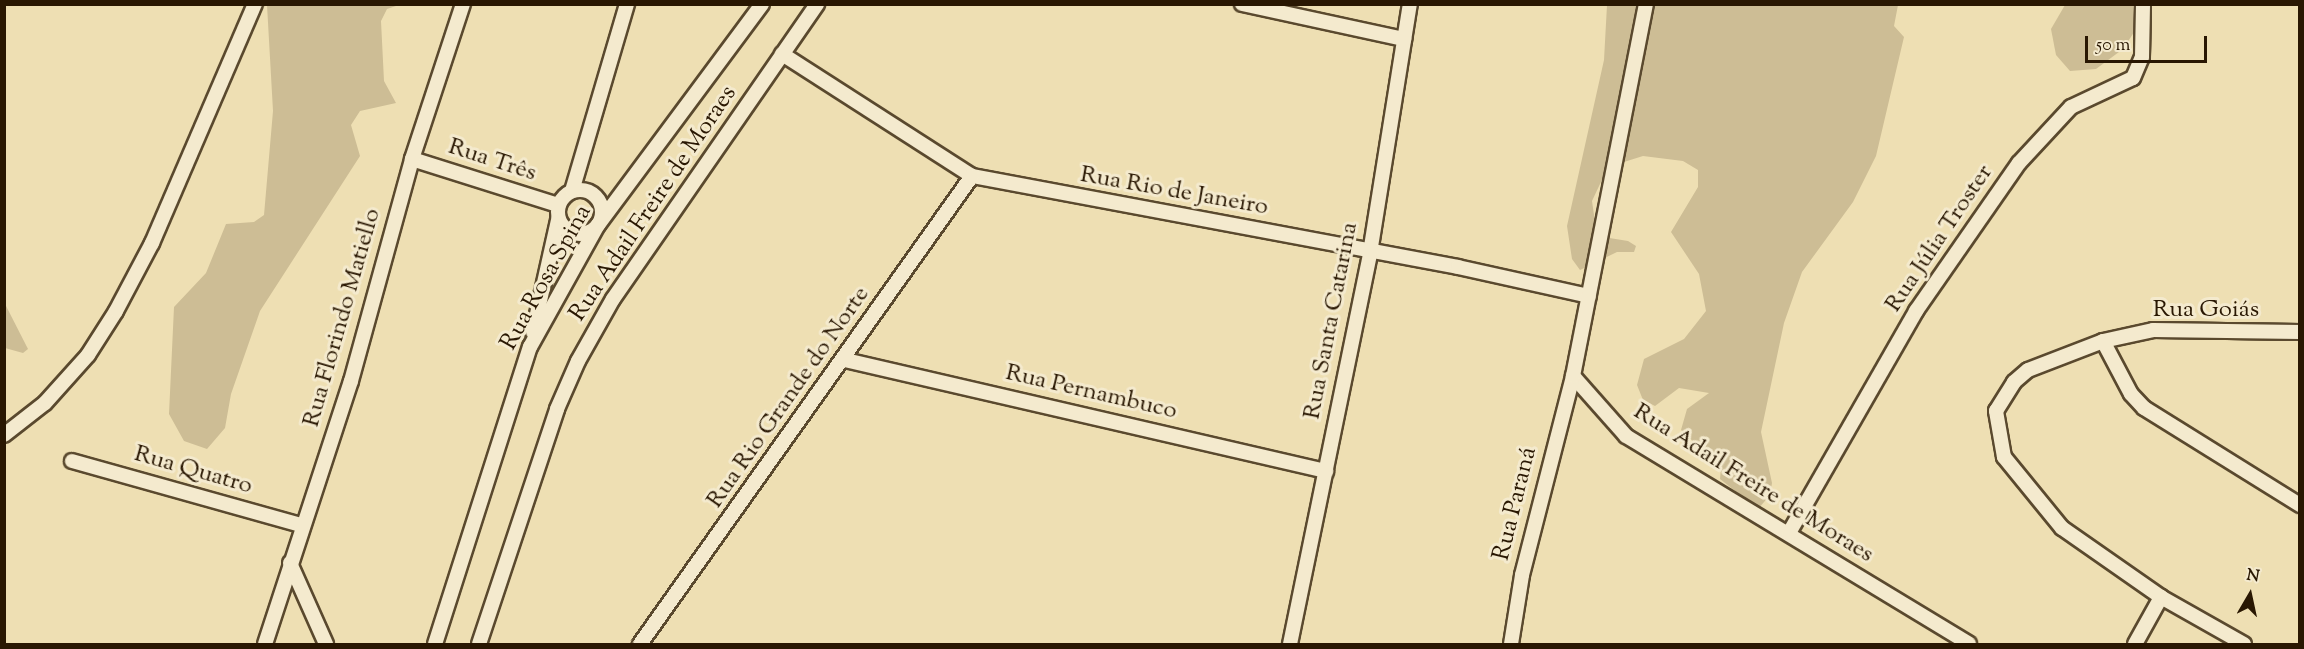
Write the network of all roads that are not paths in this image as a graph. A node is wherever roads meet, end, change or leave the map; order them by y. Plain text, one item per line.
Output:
1 (255, 4) edge
2 (463, 4) edge
3 (627, 4) edge
4 (762, 4) edge
5 (817, 4) edge
6 (1242, 4) edge
7 (1410, 4) edge
8 (1646, 4) edge
9 (2143, 4) edge
10 (1404, 39) junction
11 (782, 54) junction
12 (412, 159) junction
13 (972, 176) junction
14 (572, 191) junction
15 (558, 213) junction
16 (598, 225) junction
17 (1370, 253) junction
18 (1589, 296) junction
19 (2300, 332) edge
20 (2103, 341) junction
21 (530, 347) junction
22 (845, 360) junction
23 (1573, 376) junction
24 (4, 435) edge
25 (72, 461) dead end
26 (1326, 471) junction
27 (2300, 505) edge
28 (301, 525) junction
29 (1789, 533) junction
30 (290, 563) junction
31 (2161, 597) junction
32 (265, 645) edge
33 (326, 645) edge
34 (435, 645) edge
35 (478, 645) edge
36 (640, 645) edge
37 (1290, 645) edge
38 (1511, 645) edge
39 (1969, 645) edge
40 (2135, 645) edge
41 (2244, 645) edge

1 - 24 street
2 - 12 street, Rua Florindo Matiello
3 - 14 street
4 - 16 street, Rua Rosa Spina
5 - 11 street, Rua Adail Freire de Moraes
6 - 10 street
7 - 10 street, Rua Santa Catarina
8 - 18 street
9 - 29 street, Rua Júlia Troster
10 - 17 street, Rua Santa Catarina
11 - 13 street, Rua Rio de Janeiro
11 - 35 street, Rua Adail Freire de Moraes
12 - 15 street, Rua Três
12 - 28 street, Rua Florindo Matiello
13 - 17 street, Rua Rio de Janeiro
13 - 22 street, Rua Rio Grande do Norte
14 - 15 street
14 - 16 street
15 - 16 street
15 - 21 street
16 - 21 street, Rua Rosa Spina
17 - 18 street, Rua Rio de Janeiro
17 - 26 street, Rua Santa Catarina
18 - 23 street
19 - 20 street, Rua Goiás
20 - 27 street
20 - 31 street, Rua Goiás
21 - 34 street, Rua Rosa Spina
22 - 26 street, Rua Pernambuco
22 - 36 street, Rua Rio Grande do Norte
23 - 29 street, Rua Adail Freire de Moraes
23 - 38 street, Rua Paraná
25 - 28 street, Rua Quatro
26 - 37 street, Rua Santa Catarina
28 - 30 street, Rua Florindo Matiello
29 - 39 street, Rua Adail Freire de Moraes
30 - 32 street, Rua Florindo Matiello
30 - 33 street
31 - 40 street
31 - 41 street

